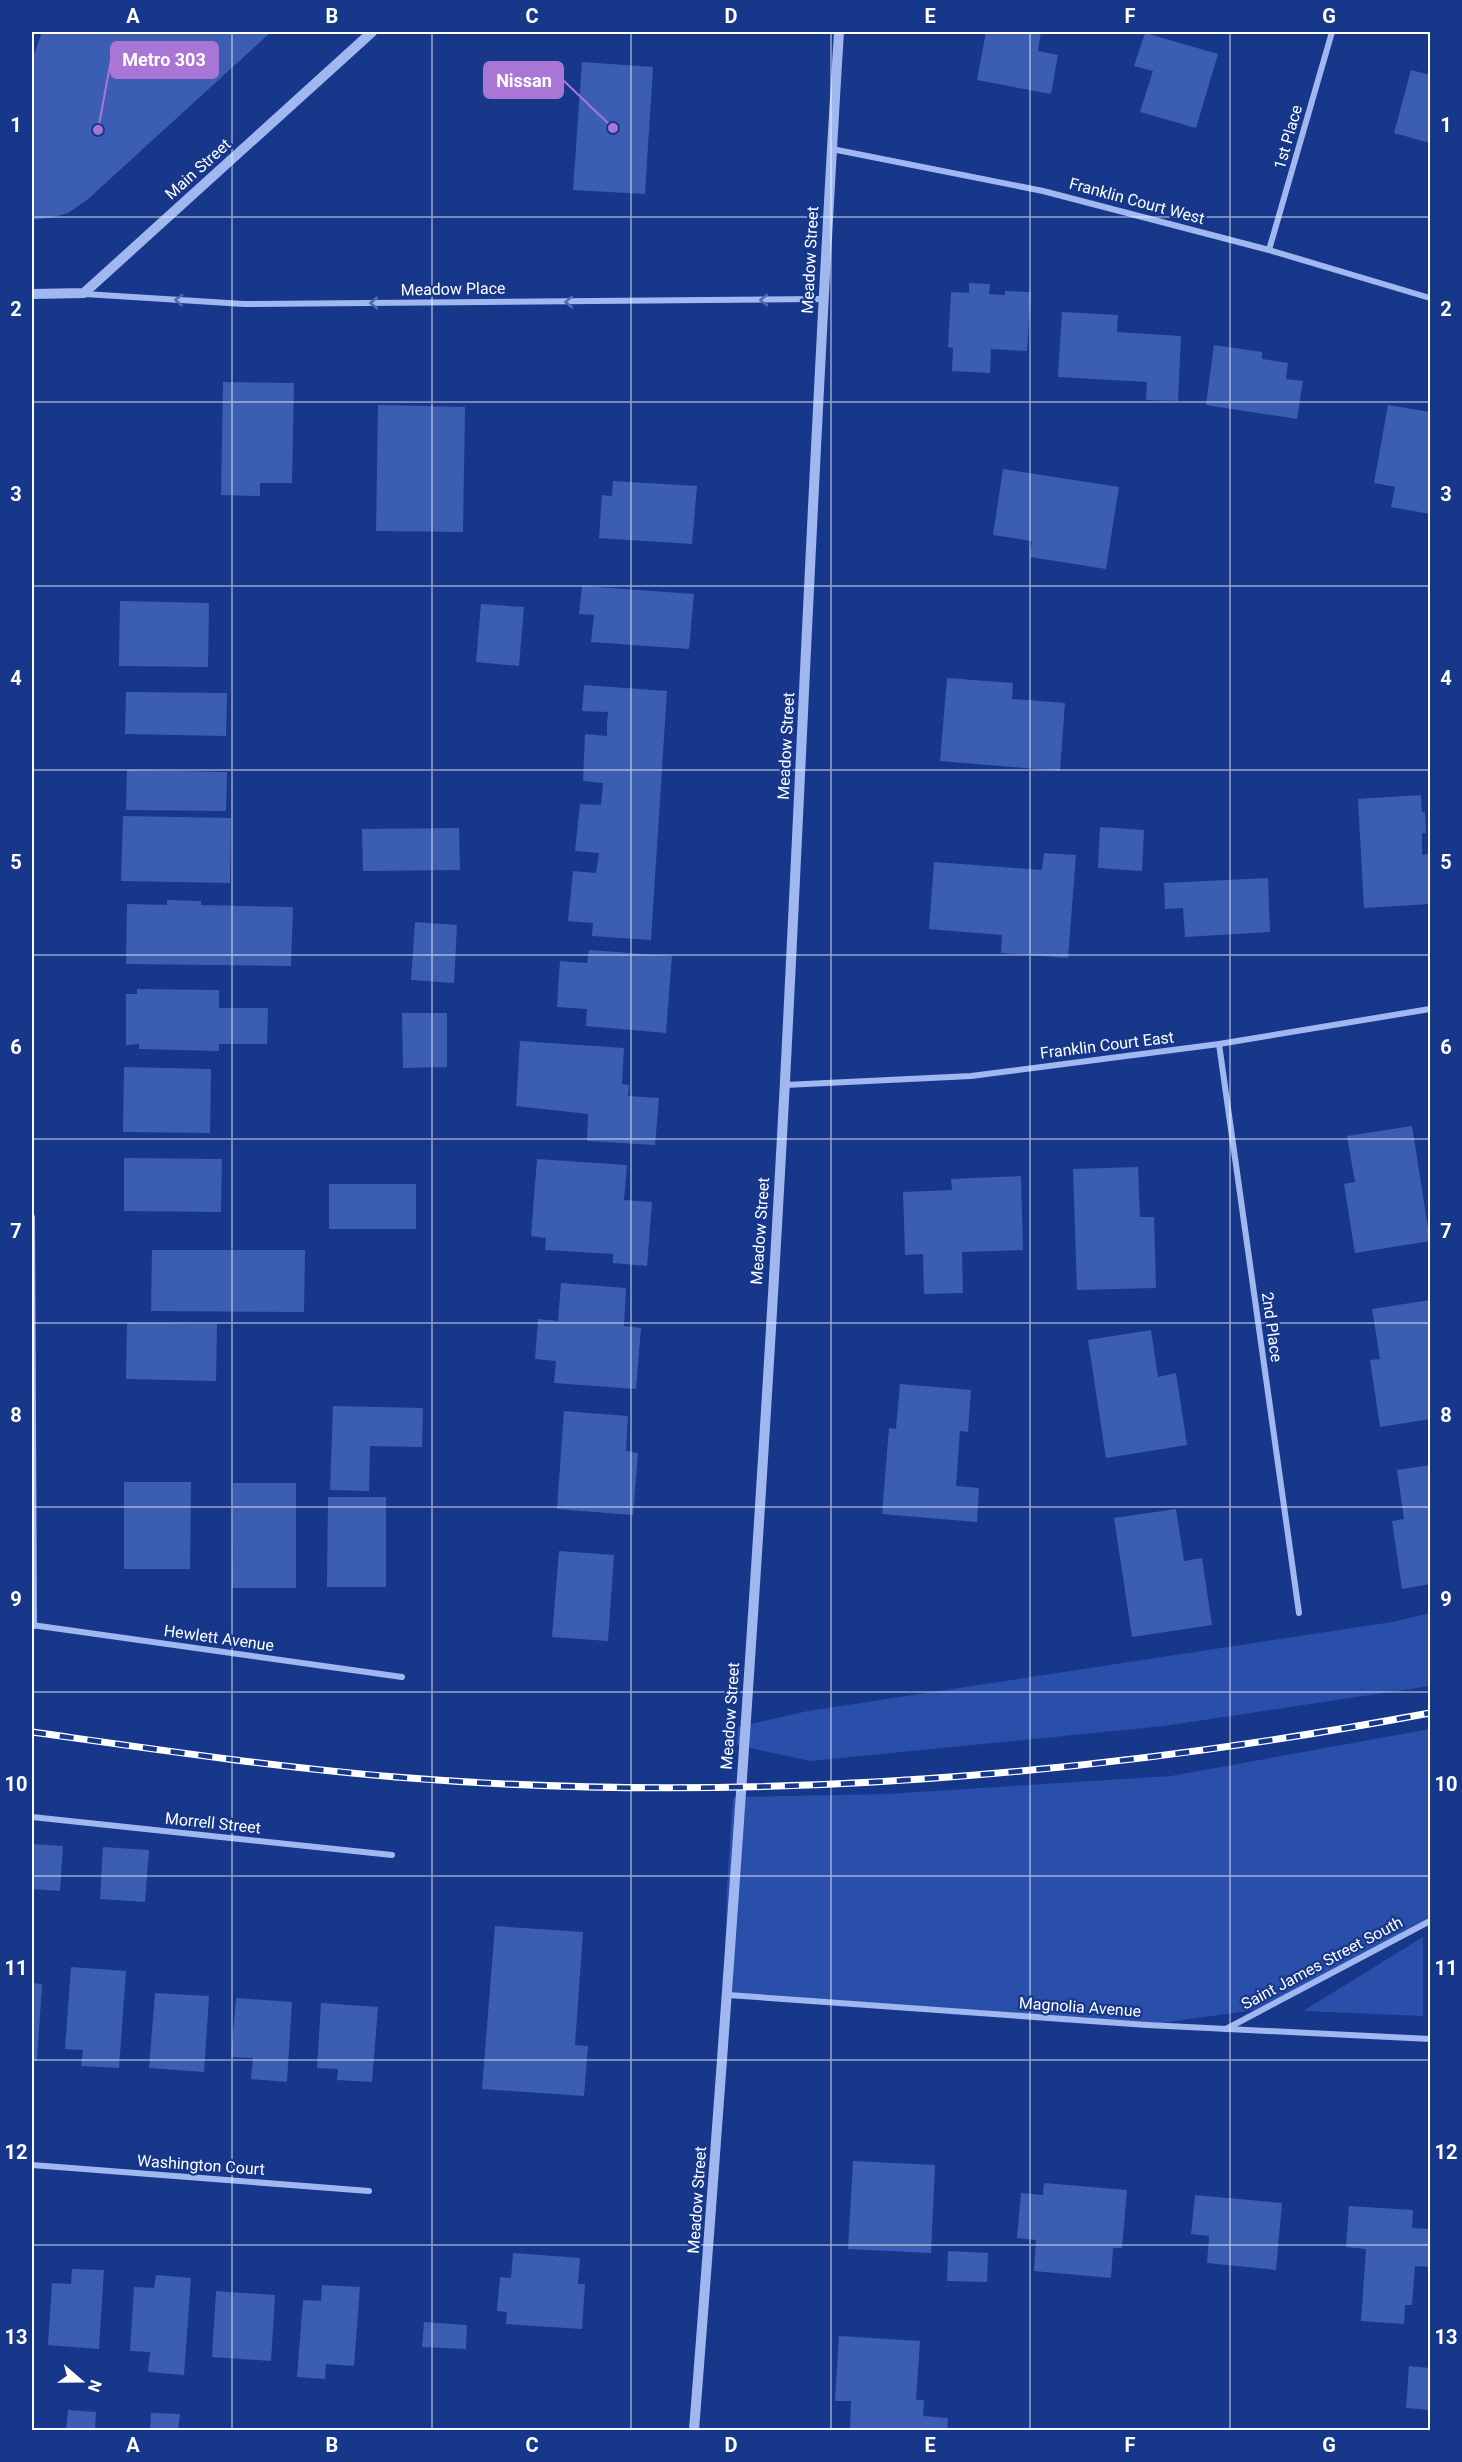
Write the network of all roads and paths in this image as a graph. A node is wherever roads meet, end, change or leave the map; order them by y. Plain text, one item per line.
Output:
1 (372, 32) edge
2 (839, 32) edge
3 (1332, 32) edge
4 (831, 149) junction
5 (1269, 250) junction
6 (84, 293) junction
7 (32, 294) edge
8 (1431, 298) edge
9 (822, 299) junction
10 (1431, 1009) edge
11 (1219, 1044) junction
12 (784, 1085) junction
13 (32, 1217) edge
14 (1299, 1612) dead end
15 (33, 1625) edge
16 (402, 1677) dead end
17 (32, 1817) edge
18 (392, 1855) dead end
19 (1431, 1921) edge
20 (728, 1995) junction
21 (1226, 2029) junction
22 (1431, 2039) edge
23 (32, 2165) edge
24 (369, 2191) dead end
25 (694, 2430) edge

1 - 6 street, Main Street
2 - 4 street, Meadow Street
3 - 5 street, 1st Place
4 - 5 street, Franklin Court West
4 - 9 street, Meadow Street
5 - 8 street, Franklin Court West
6 - 7 street
9 -> 6 street, Meadow Place
9 - 12 street, Meadow Street
10 - 11 street, Franklin Court East
11 - 12 street, Franklin Court East
11 - 14 street, 2nd Place
12 - 20 street, Meadow Street
13 - 15 street
15 - 16 street, Hewlett Avenue
17 - 18 street, Morrell Street
19 - 21 street, Saint James Street South
20 - 21 street, Magnolia Avenue
20 - 25 street, Meadow Street
21 - 22 street, Magnolia Avenue
23 - 24 street, Washington Court

